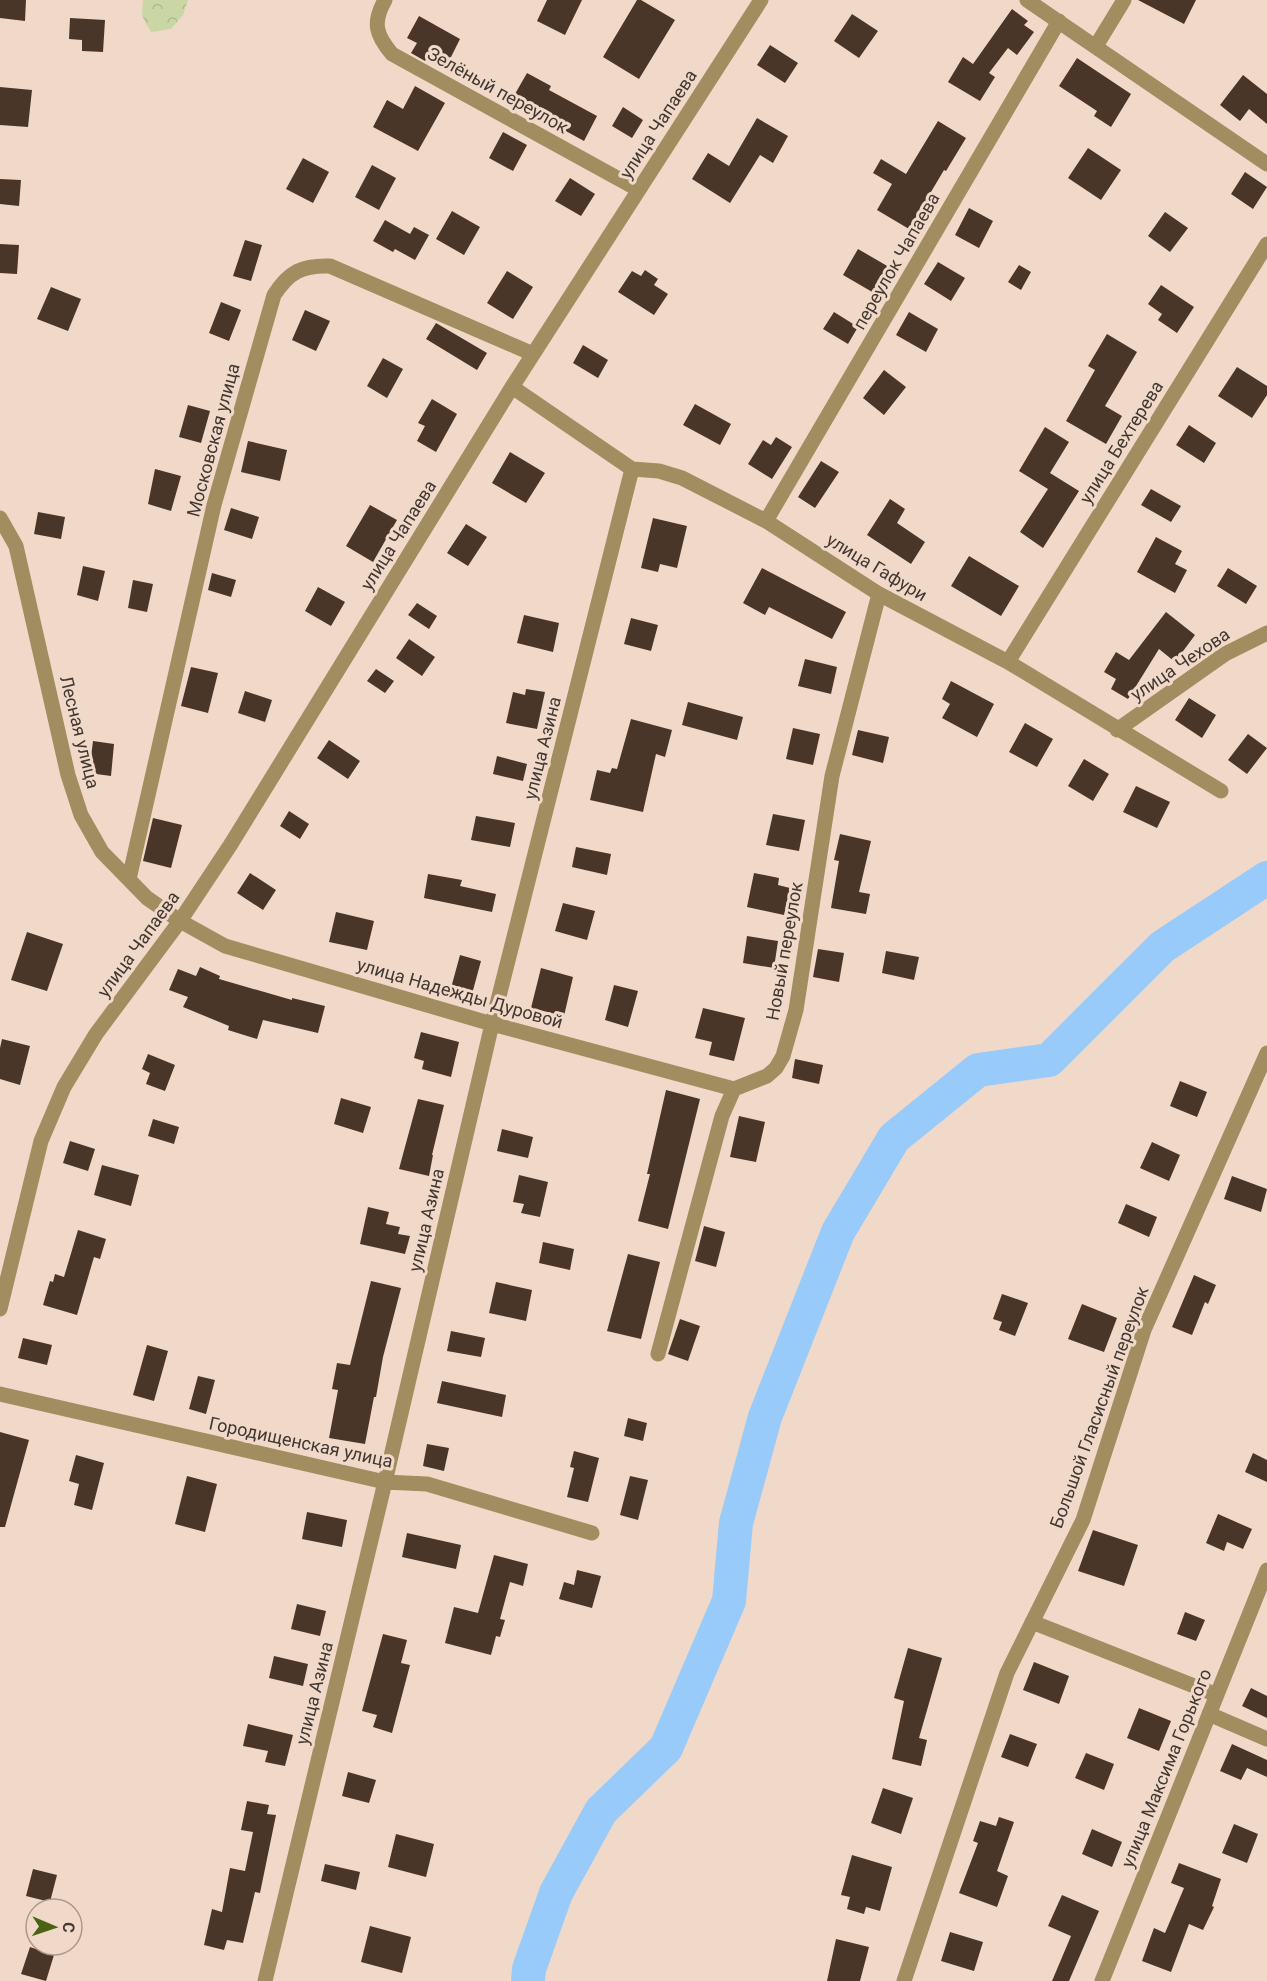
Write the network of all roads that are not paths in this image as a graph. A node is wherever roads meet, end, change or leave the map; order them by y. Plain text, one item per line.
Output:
1 (385, 0) edge
2 (761, 0) edge
3 (1027, 0) edge
4 (1124, 0) edge
5 (1059, 21) junction
6 (1096, 46) junction
7 (1267, 164) edge
8 (639, 190) junction
9 (1267, 244) edge
10 (533, 354) junction
11 (512, 387) junction
12 (632, 469) junction
13 (0, 518) edge
14 (766, 521) junction
15 (879, 594) junction
16 (1267, 633) edge
17 (1008, 662) junction
18 (1117, 730) junction
19 (1221, 791) dead end
20 (129, 879) junction
21 (180, 921) junction
22 (492, 1024) junction
23 (1267, 1053) edge
24 (734, 1089) junction
25 (0, 1309) edge
26 (658, 1354) dead end
27 (0, 1394) edge
28 (385, 1482) junction
29 (592, 1533) dead end
30 (1267, 1570) edge
31 (1032, 1622) junction
32 (1217, 1695) junction
33 (1209, 1714) junction
34 (1267, 1739) edge
35 (265, 1981) edge
36 (904, 1981) edge
37 (1102, 1981) edge

1 - 8 street, Зелёный переулок
2 - 8 street, улица Чапаева
3 - 5 street
4 - 6 street
5 - 6 street
5 - 14 street, переулок Чапаева
6 - 7 street
8 - 10 street, улица Чапаева
9 - 17 street, улица Бехтерева
10 - 11 street, улица Чапаева
10 - 20 street, Московская улица
11 - 12 street, улица Гафури
11 - 21 street, улица Чапаева
12 - 14 street, улица Гафури
12 - 22 street, улица Азина
13 - 20 street, Лесная улица
14 - 15 street, улица Гафури
15 - 17 street, улица Гафури
15 - 24 street, Новый переулок
16 - 18 street, улица Чехова
17 - 18 street, улица Гафури
18 - 19 street, улица Гафури
20 - 21 street, Лесная улица
21 - 22 street, улица Надежды Дуровой
21 - 25 street, улица Чапаева
22 - 24 street, улица Надежды Дуровой
22 - 28 street, улица Азина
23 - 31 street, Большой Гласисный переулок
24 - 26 street
27 - 28 street, Городищенская улица
28 - 29 street, Городищенская улица
28 - 35 street, улица Азина
30 - 32 street, улица Максима Горького
31 - 32 street
31 - 36 street, Большой Гласисный переулок
32 - 33 street, улица Максима Горького
33 - 34 street
33 - 37 street, улица Максима Горького

